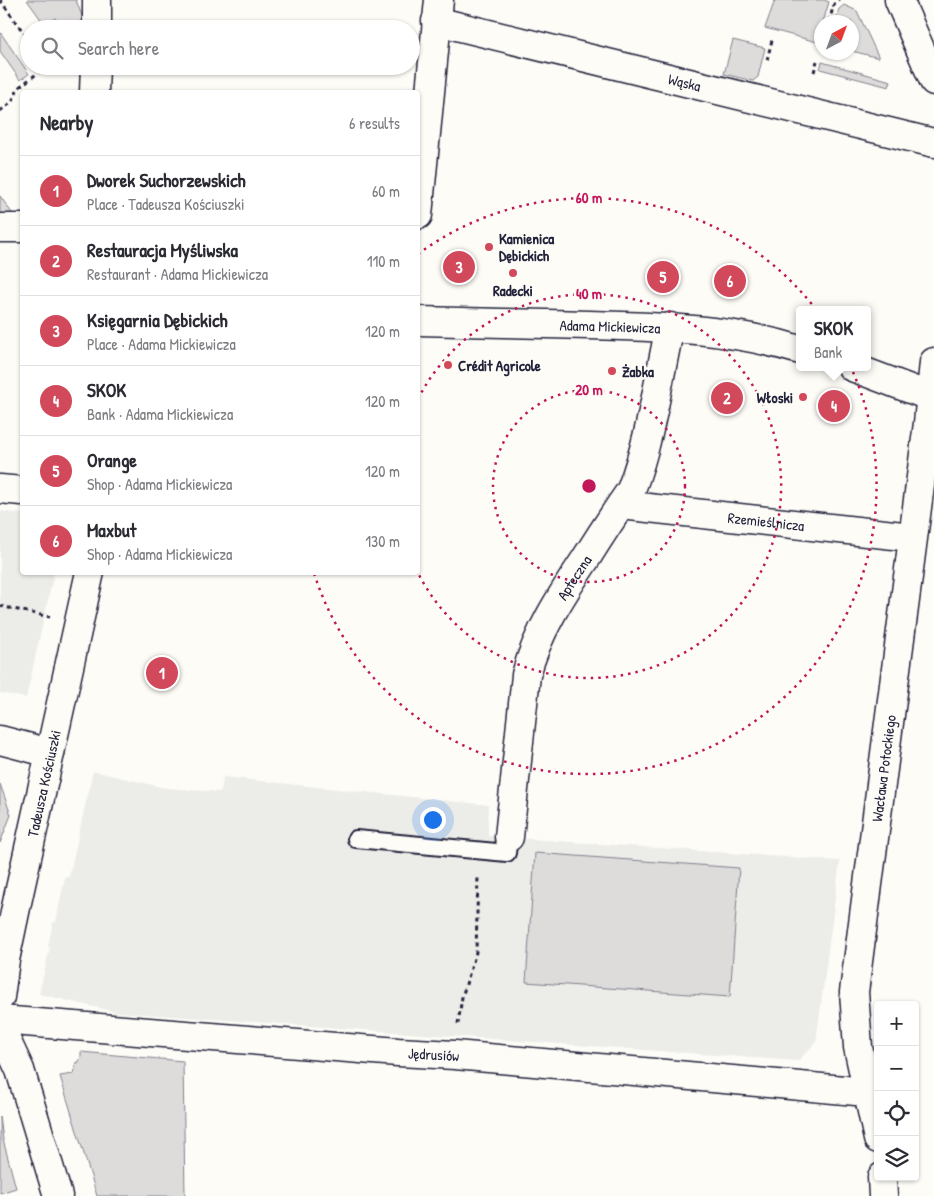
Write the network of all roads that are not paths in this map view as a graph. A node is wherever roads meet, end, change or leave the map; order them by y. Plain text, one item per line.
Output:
1 (97, 0) edge
2 (899, 0) edge
3 (438, 10) edge
4 (97, 20) edge
5 (95, 75) edge
6 (934, 81) edge
7 (94, 90) edge
8 (934, 143) edge
9 (420, 194) edge
10 (0, 228) edge
11 (20, 228) edge
12 (420, 321) edge
13 (670, 327) junction
14 (796, 349) edge
15 (934, 362) edge
16 (863, 371) edge
17 (932, 397) edge
18 (0, 489) edge
19 (20, 491) edge
20 (621, 505) junction
21 (912, 537) junction
22 (89, 575) edge
23 (0, 740) edge
24 (50, 753) junction
25 (509, 837) joint
26 (356, 839) dead end
27 (0, 997) edge
28 (0, 1020) edge
29 (0, 1027) edge
30 (867, 1092) junction
31 (877, 1136) edge
32 (882, 1181) edge
33 (58, 1196) edge
34 (883, 1196) edge

1 - 4 street
2 - 6 street
3 - 8 street, Wąska
3 - 9 street
5 - 7 street
10 - 11 street
12 - 13 street, Adama Mickiewicza
13 - 14 street, Adama Mickiewicza
13 - 20 street, Apteczna
15 - 17 street, Wacława Potockiego
16 - 17 street
17 - 21 street, Wacława Potockiego
18 - 19 street
20 - 21 street, Rzemieślnicza
20 - 25 street, Apteczna
21 - 30 street, Wacława Potockiego
22 - 24 street, Tadeusza Kościuszki
23 - 24 street
24 - 27 street, Tadeusza Kościuszki
25 - 26 lane
28 - 30 street, Jędrusiów
29 - 33 street
30 - 31 street, Wacława Potockiego
32 - 34 street

